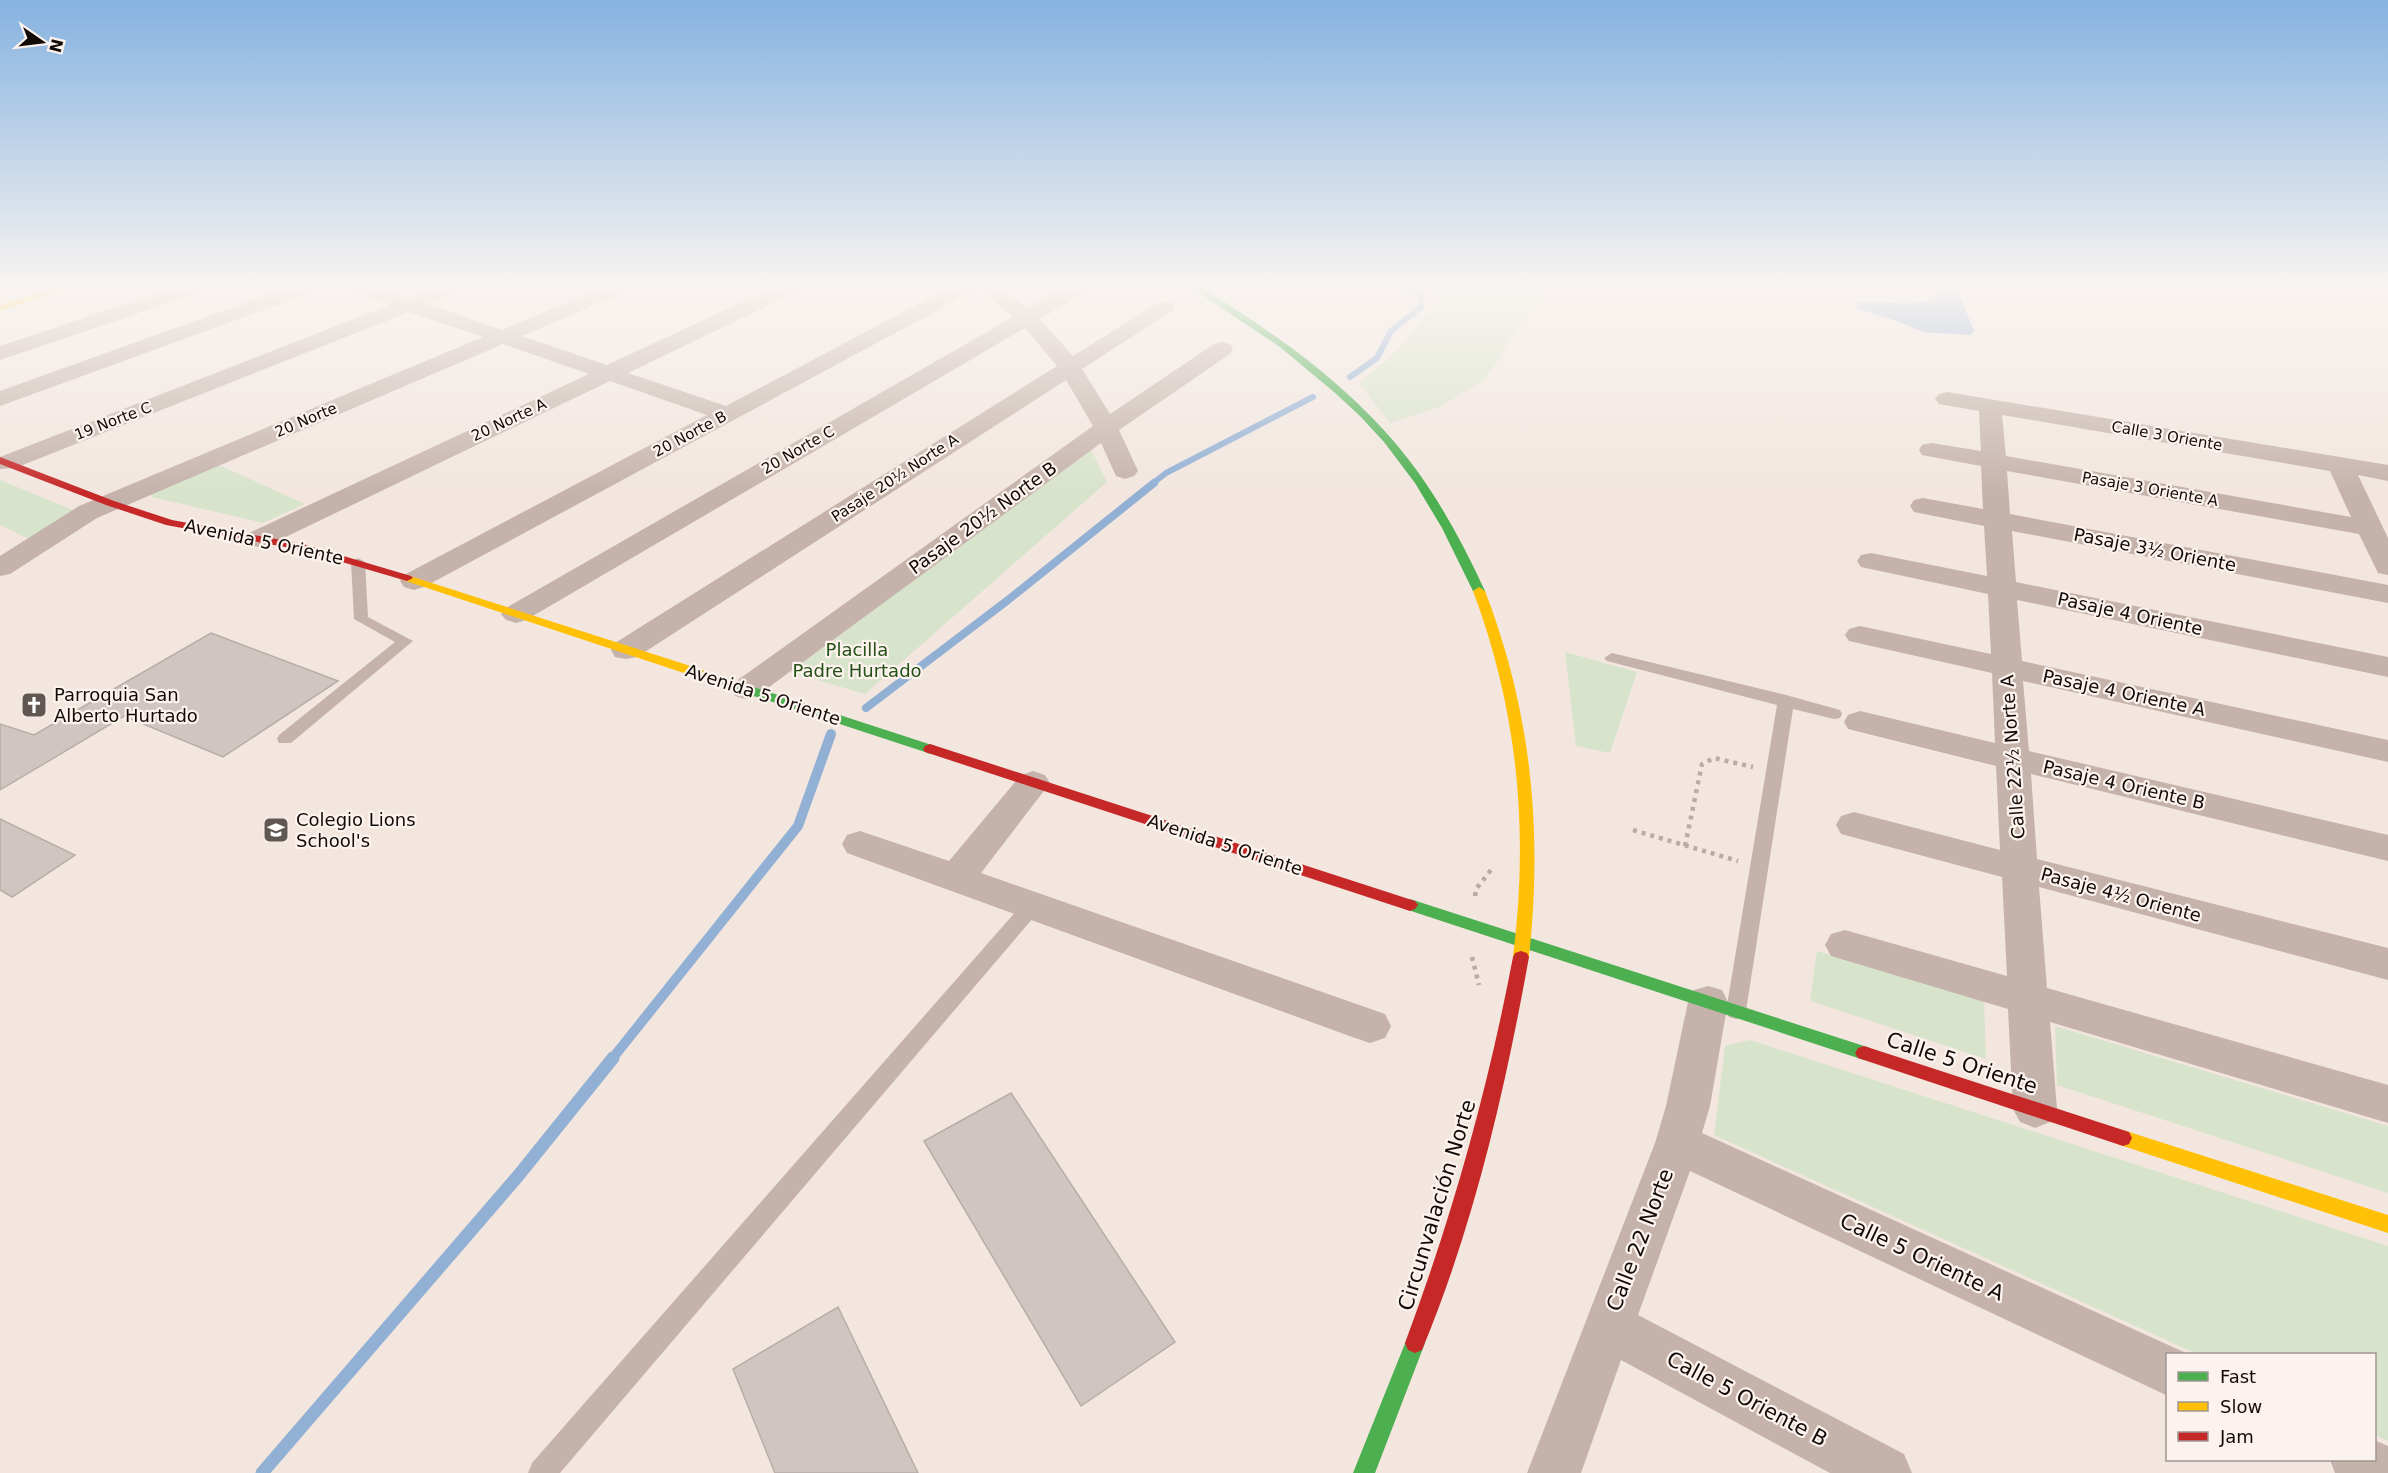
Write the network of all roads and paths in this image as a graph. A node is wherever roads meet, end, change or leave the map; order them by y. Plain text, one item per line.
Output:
1 (119, 356) edge
2 (276, 356) edge
3 (459, 356) edge
4 (558, 356) edge
5 (646, 356) edge
6 (837, 356) edge
7 (961, 356) edge
8 (1060, 356) edge
9 (1085, 356) edge
10 (1212, 356) edge
11 (1296, 356) edge
12 (1068, 366) junction
13 (609, 373) junction
14 (0, 399) edge
15 (1947, 399) dead end
16 (1990, 406) junction
17 (727, 414) junction
18 (1106, 428) junction
19 (1931, 450) dead end
20 (1994, 461) junction
21 (3, 462) edge
22 (2340, 465) junction
23 (1125, 471) dead end
24 (2388, 473) edge
25 (110, 503) junction
26 (1923, 506) dead end
27 (1998, 520) junction
28 (2369, 528) junction
29 (0, 536) edge
30 (259, 539) junction
31 (29, 549) junction
32 (1871, 561) dead end
33 (358, 562) junction
34 (2388, 567) edge
35 (0, 568) edge
36 (414, 581) junction
37 (2002, 588) junction
38 (2388, 594) edge
39 (516, 614) junction
40 (1860, 635) dead end
41 (626, 650) junction
42 (1612, 658) dead end
43 (2007, 667) junction
44 (2388, 667) edge
45 (746, 690) junction
46 (1786, 700) junction
47 (1847, 718) joint
48 (285, 740) dead end
49 (2388, 751) edge
50 (2013, 758) junction
51 (1774, 772) junction
52 (1033, 783) junction
53 (1854, 825) dead end
54 (1633, 830) dead end
55 (860, 844) dead end
56 (1684, 846) junction
57 (2388, 848) edge
58 (1494, 866) dead end
59 (1759, 867) junction
60 (2020, 868) junction
61 (957, 878) junction
62 (1032, 906) junction
63 (1472, 925) junction
64 (1523, 942) junction
65 (1845, 945) dead end
66 (2388, 964) edge
67 (1479, 987) dead end
68 (2029, 999) junction
69 (1722, 1007) junction
70 (1370, 1026) dead end
71 (2388, 1104) edge
72 (2036, 1109) junction
73 (1677, 1143) junction
74 (2388, 1224) edge
75 (1608, 1326) junction
76 (2166, 1370) edge
77 (2359, 1461) edge
78 (542, 1473) edge
79 (1364, 1473) edge
80 (1554, 1473) edge
81 (1885, 1473) edge
82 (2386, 1473) edge

1 - 14 street
2 - 21 street, 19 Norte C
3 - 25 street, 20 Norte
4 - 13 street
5 - 13 street, 20 Norte A
6 - 17 street, 20 Norte B
7 - 39 street, 20 Norte C
8 - 12 street
9 - 12 street, Pasaje 20½ Norte A
10 - 18 street, Pasaje 20½ Norte B
11 - 64 street, Circunvalación Norte
12 - 18 street
12 - 41 street, Pasaje 20½ Norte A
13 - 17 street
13 - 30 street, 20 Norte A
15 - 16 street, Calle 3 Oriente
16 - 20 street, Calle 22½ Norte A
16 - 22 street, Calle 3 Oriente
17 - 36 street, 20 Norte B
18 - 23 street
18 - 45 street, Pasaje 20½ Norte B
19 - 20 street, Pasaje 3 Oriente A
20 - 27 street, Calle 22½ Norte A
20 - 28 street, Pasaje 3 Oriente A
21 - 25 street, Avenida 5 Oriente
22 - 24 street, Calle 3 Oriente
22 - 28 street
25 - 30 street, Avenida 5 Oriente
25 - 31 street, 20 Norte
26 - 27 street, Pasaje 3½ Oriente
27 - 37 street, Calle 22½ Norte A
27 - 38 street, Pasaje 3½ Oriente
28 - 34 street
29 - 31 street
30 - 33 street, Avenida 5 Oriente
31 - 35 street, 20 Norte
32 - 37 street, Pasaje 4 Oriente
33 - 36 street, Avenida 5 Oriente
33 - 48 lane
36 - 39 street, Avenida 5 Oriente
37 - 43 street, Calle 22½ Norte A
37 - 44 street, Pasaje 4 Oriente
39 - 41 street, Avenida 5 Oriente
40 - 43 street, Pasaje 4 Oriente A
41 - 45 street, Avenida 5 Oriente
42 - 46 lane
43 - 49 street, Pasaje 4 Oriente A
43 - 50 street, Calle 22½ Norte A
45 - 52 street, Avenida 5 Oriente
46 - 47 lane
46 - 51 lane
47 - 50 street, Pasaje 4 Oriente B
50 - 57 street, Pasaje 4 Oriente B
50 - 60 street, Calle 22½ Norte A
51 - 56 path
51 - 59 lane
52 - 61 street
52 - 63 street, Avenida 5 Oriente
53 - 60 street, Pasaje 4½ Oriente
54 - 56 path
55 - 61 street
56 - 59 path
58 - 63 path
59 - 69 lane
60 - 66 street, Pasaje 4½ Oriente
60 - 68 street, Calle 22½ Norte A
61 - 62 street
62 - 70 street
62 - 78 lane
63 - 64 street, Avenida 5 Oriente
63 - 67 path
64 - 69 street, Calle 5 Oriente
64 - 79 street, Circunvalación Norte
65 - 68 street
68 - 71 street
68 - 72 street, Calle 22½ Norte A
69 - 72 street, Calle 5 Oriente
69 - 73 street, Calle 22 Norte
72 - 74 street, Calle 5 Oriente
73 - 75 street, Calle 22 Norte
73 - 76 street, Calle 5 Oriente A
75 - 80 street, Calle 22 Norte
75 - 81 street, Calle 5 Oriente B
77 - 82 street

